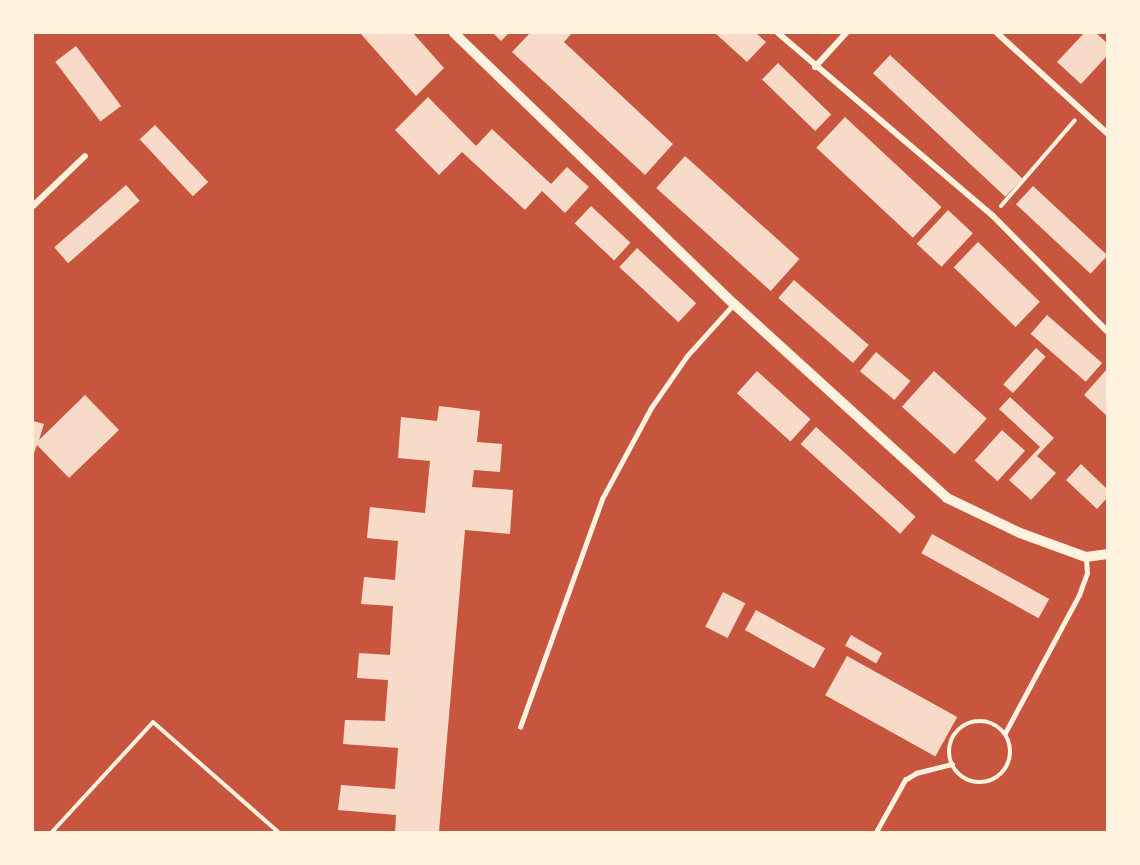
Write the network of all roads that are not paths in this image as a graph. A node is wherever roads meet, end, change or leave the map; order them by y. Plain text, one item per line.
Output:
1 (454, 33) edge
2 (778, 33) edge
3 (846, 33) edge
4 (997, 33) edge
5 (814, 67) junction
6 (1107, 133) edge
7 (85, 156) dead end
8 (33, 206) edge
9 (734, 304) junction
10 (1107, 331) edge
11 (1107, 554) edge
12 (1086, 557) junction
13 (520, 727) dead end
14 (1005, 733) junction
15 (952, 764) junction
16 (876, 832) edge

1 - 9 street
2 - 5 street
3 - 5 street
4 - 6 street
5 - 10 street
7 - 8 street
9 - 12 street
9 - 13 lane
11 - 12 street
12 - 14 lane
14 - 15 lane
14 - 15 lane
15 - 16 lane

